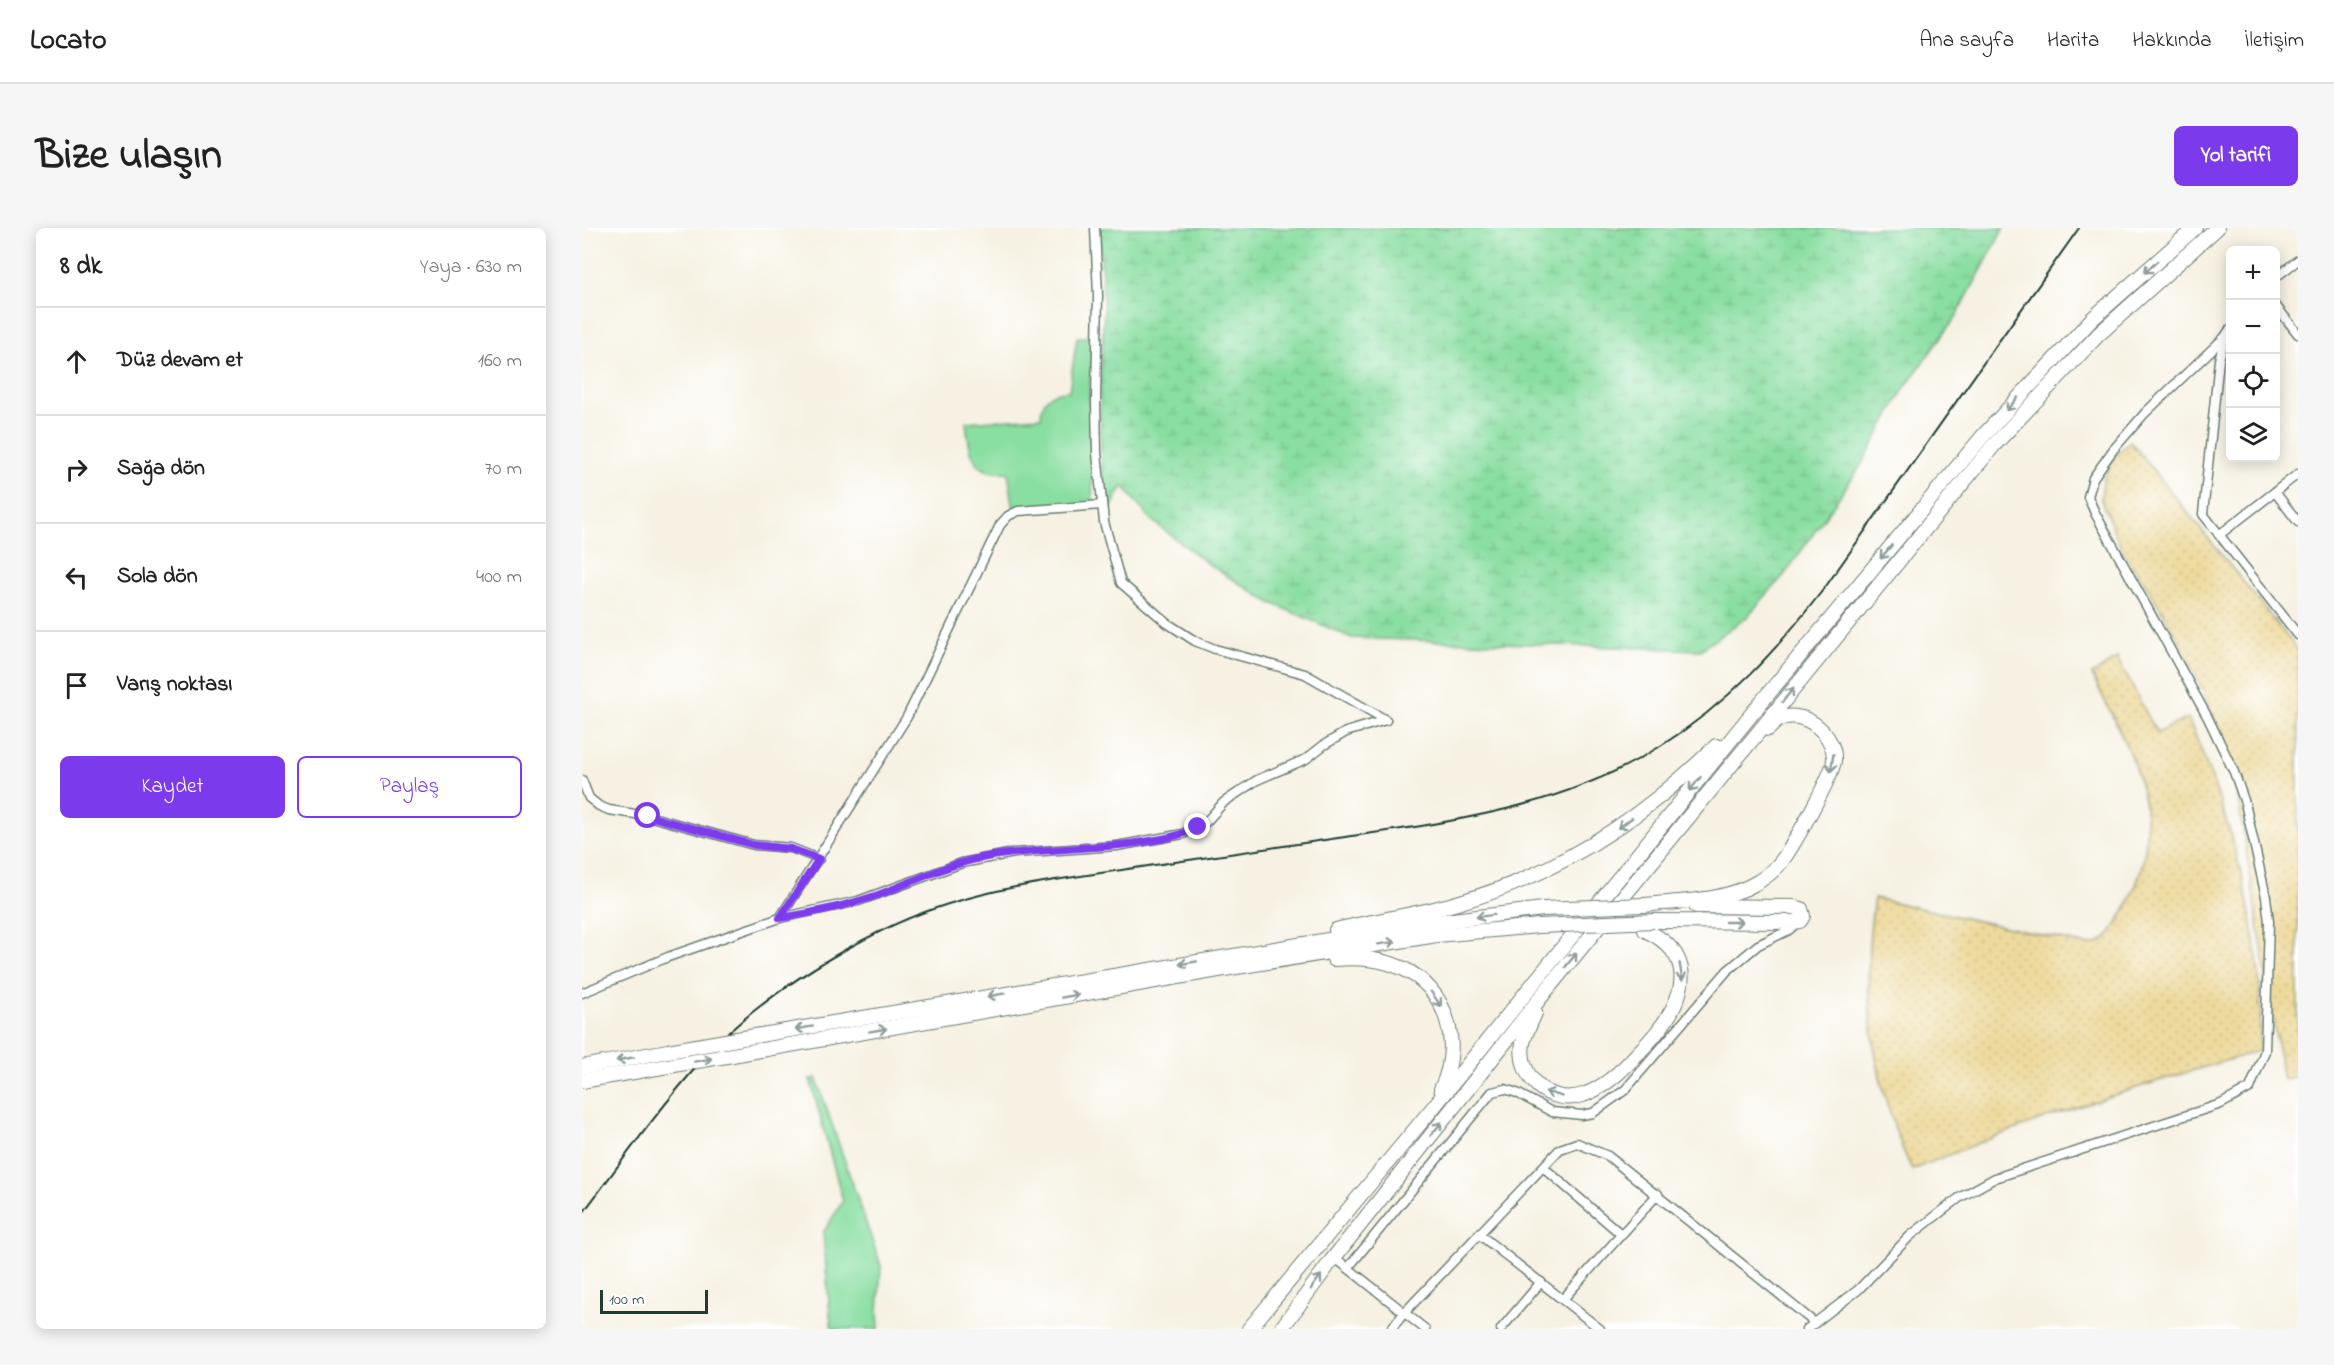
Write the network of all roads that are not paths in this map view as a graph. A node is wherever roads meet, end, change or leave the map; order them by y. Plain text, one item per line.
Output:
1 (1095, 228) edge
2 (2195, 228) edge
3 (2217, 228) edge
4 (2298, 260) edge
5 (2280, 274) edge
6 (2280, 311) edge
7 (2298, 334) edge
8 (2226, 335) edge
9 (2226, 339) edge
10 (2298, 474) edge
11 (2275, 492) junction
12 (1102, 506) junction
13 (2298, 522) edge
14 (2219, 534) junction
15 (2298, 635) edge
16 (1763, 700) junction
17 (1735, 760) junction
18 (582, 780) edge
19 (819, 859) junction
20 (1644, 906) junction
21 (780, 918) junction
22 (1798, 922) junction
23 (1650, 926) junction
24 (1222, 963) junction
25 (1545, 992) junction
26 (582, 993) edge
27 (582, 1067) edge
28 (582, 1081) edge
29 (1432, 1109) junction
30 (1543, 1167) junction
31 (1658, 1194) junction
32 (1480, 1235) junction
33 (1622, 1235) junction
34 (1334, 1257) junction
35 (1348, 1268) junction
36 (1540, 1282) junction
37 (1563, 1299) junction
38 (1405, 1312) junction
39 (1815, 1323) junction
40 (1249, 1329) edge
41 (1281, 1329) edge
42 (1391, 1329) edge
43 (1425, 1329) edge
44 (1501, 1329) edge
45 (1600, 1329) edge
46 (1807, 1329) edge

1 - 12 street
2 -> 16 highway
17 -> 3 highway
4 - 5 street
6 - 7 street
8 - 39 street
9 - 14 street
10 - 11 street
11 - 13 street
11 - 14 street
12 - 19 street
12 - 21 street
14 - 15 street
16 -> 24 highway
16 -> 29 highway
17 -> 20 highway
25 -> 17 highway
18 - 19 street
19 - 21 street
20 - 22 highway
20 -> 24 highway, bridge
21 - 26 street
23 -> 22 highway
22 - 35 street
24 -> 23 highway, bridge
23 -> 25 highway
24 -> 27 highway, bridge
28 -> 24 highway, bridge
24 -> 29 highway
34 -> 25 highway
29 - 40 highway
30 - 31 street
30 - 32 street
30 - 33 street
31 - 33 street
31 - 39 street
32 - 36 street
32 - 38 street
33 - 37 street
34 - 35 street
41 -> 34 highway
35 - 38 street
36 - 37 street
36 - 44 street
37 - 45 street
38 - 42 street
38 - 43 street
39 - 46 street

